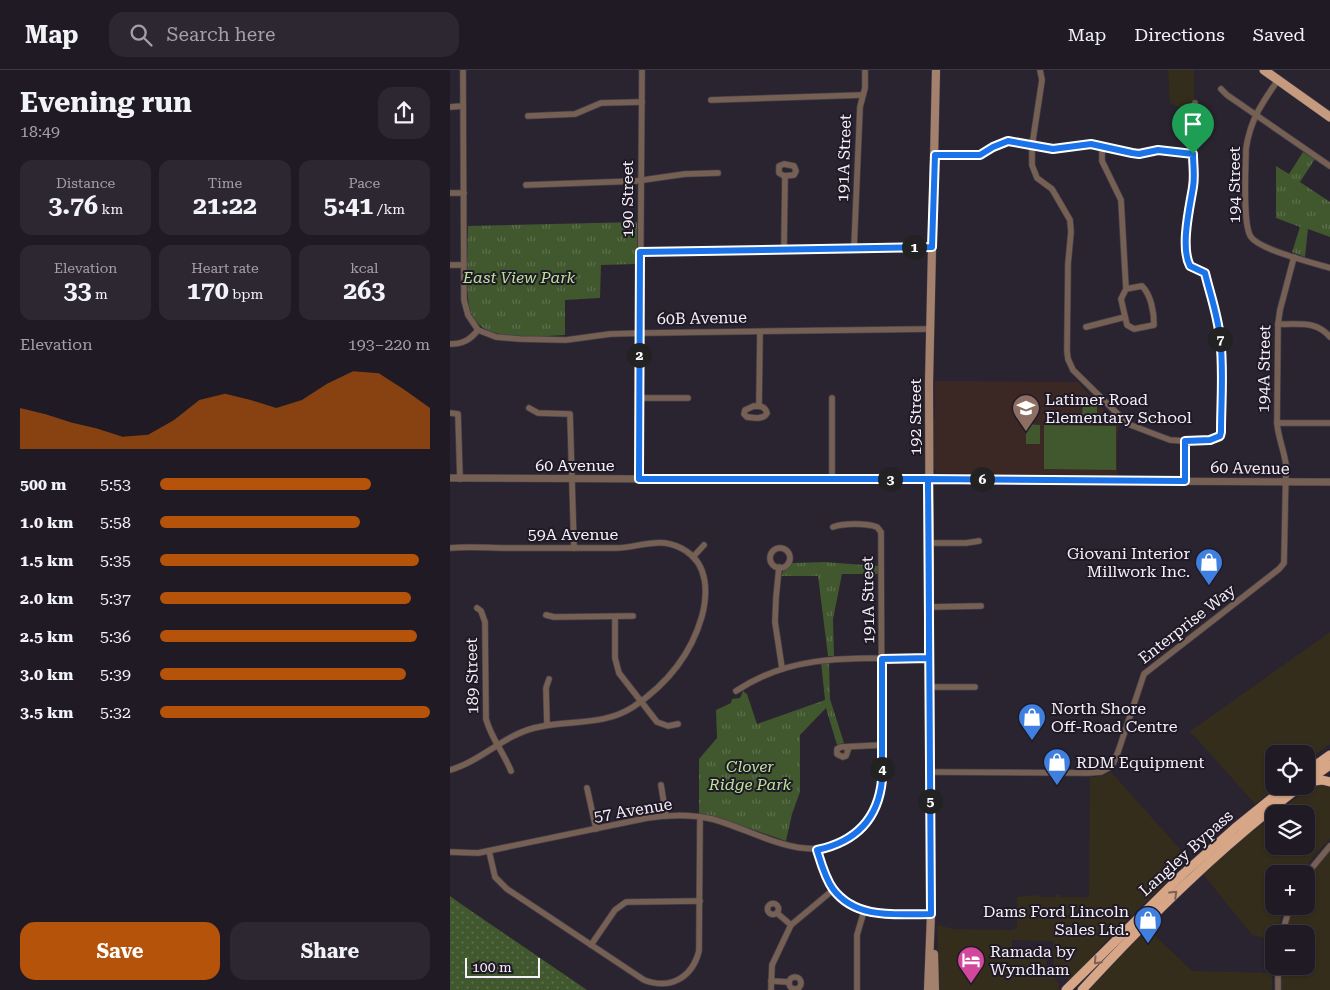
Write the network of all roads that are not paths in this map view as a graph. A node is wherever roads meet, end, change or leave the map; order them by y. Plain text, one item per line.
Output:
1 (463, 70) edge
2 (642, 70) edge
3 (866, 70) edge
4 (936, 70) edge
5 (1040, 70) edge
6 (1264, 70) edge
7 (1278, 80) junction
8 (1221, 89) dead end
9 (863, 95) junction
10 (711, 100) dead end
11 (642, 102) junction
12 (1195, 103) dead end
13 (464, 106) junction
14 (450, 107) edge
15 (1255, 115) junction
16 (528, 116) dead end
17 (1330, 117) edge
18 (1032, 146) junction
19 (1102, 146) junction
20 (1193, 154) junction
21 (935, 155) junction
22 (1330, 166) edge
23 (718, 173) dead end
24 (785, 176) dead end
25 (641, 181) junction
26 (526, 186) dead end
27 (450, 193) edge
28 (464, 193) junction
29 (932, 247) junction
30 (854, 248) junction
31 (784, 249) junction
32 (640, 252) junction
33 (1294, 257) junction
34 (464, 264) junction
35 (450, 265) edge
36 (1330, 268) edge
37 (1126, 289) junction
38 (1125, 317) junction
39 (1278, 324) junction
40 (1086, 327) dead end
41 (930, 329) junction
42 (478, 330) junction
43 (760, 332) junction
44 (640, 333) junction
45 (1330, 337) edge
46 (450, 344) edge
47 (639, 398) junction
48 (688, 398) dead end
49 (832, 398) dead end
50 (759, 406) dead end
51 (529, 408) dead end
52 (450, 414) edge
53 (1277, 423) junction
54 (1330, 423) edge
55 (1185, 441) junction
56 (450, 478) edge
57 (460, 479) junction
58 (573, 479) junction
59 (639, 479) junction
60 (832, 479) junction
61 (928, 479) junction
62 (1185, 481) junction
63 (1286, 482) junction
64 (1330, 482) edge
65 (833, 528) dead end
66 (979, 541) dead end
67 (929, 543) junction
68 (704, 545) dead end
69 (450, 548) edge
70 (574, 548) junction
71 (693, 557) junction
72 (780, 567) dead end
73 (929, 606) junction
74 (981, 606) dead end
75 (477, 608) dead end
76 (546, 615) dead end
77 (633, 616) dead end
78 (615, 617) junction
79 (929, 658) junction
80 (882, 659) junction
81 (782, 668) junction
82 (549, 679) dead end
83 (974, 686) dead end
84 (930, 687) junction
85 (736, 691) dead end
86 (640, 702) junction
87 (678, 724) dead end
88 (547, 725) junction
89 (882, 745) junction
90 (498, 746) junction
91 (849, 747) dead end
92 (1330, 755) edge
93 (1325, 766) edge
94 (450, 770) edge
95 (511, 771) dead end
96 (930, 772) junction
97 (1315, 774) edge
98 (1315, 781) edge
99 (1330, 781) edge
100 (660, 785) dead end
101 (587, 788) dead end
102 (1276, 795) edge
103 (1290, 795) edge
104 (666, 816) junction
105 (700, 817) junction
106 (596, 829) junction
107 (1330, 846) edge
108 (817, 850) junction
109 (489, 851) junction
110 (450, 852) edge
111 (1314, 865) edge
112 (833, 890) junction
113 (700, 901) junction
114 (864, 911) junction
115 (777, 913) dead end
116 (931, 914) junction
117 (791, 925) junction
118 (591, 945) junction
119 (1278, 975) edge
120 (771, 981) junction
121 (789, 982) dead end
122 (670, 984) junction
123 (673, 990) edge
124 (771, 990) edge
125 (857, 990) edge
126 (928, 990) edge
127 (935, 990) edge
128 (1066, 990) edge
129 (1082, 990) edge
130 (1278, 990) edge

1 - 13 street
2 - 11 street, 190 Street
3 - 9 street, 191A Street
4 - 21 main road, 192 Street
5 - 18 street
6 - 7 main road
7 - 15 street, 194 Street
7 - 17 main road
8 - 15 street
9 - 10 street
9 - 30 street, 191A Street
11 - 16 street
11 - 25 street, 190 Street
12 - 20 street
13 - 14 street
13 - 28 street
15 - 22 street
15 - 33 street, 194 Street
18 - 19 street
18 - 21 street
18 - 55 street
19 - 20 street
19 - 37 street
20 - 55 street
21 - 29 main road, 192 Street
23 - 25 street
24 - 31 street
25 - 26 street
25 - 32 street, 190 Street
27 - 28 street
28 - 34 street
29 - 30 street
29 - 41 main road, 192 Street
30 - 31 street
31 - 32 street
32 - 44 street, 190 Street
33 - 36 street
33 - 39 street, 194A Street
34 - 35 street
34 - 42 street
37 - 38 street
37 - 38 street
38 - 40 street
39 - 45 street
39 - 53 street, 194A Street
41 - 43 street, 60B Avenue
41 - 61 main road, 192 Street
42 - 44 street, 60B Avenue
42 - 46 street
43 - 44 street, 60B Avenue
43 - 50 street
44 - 47 street, 190 Street
47 - 48 street
47 - 59 street, 190 Street
49 - 60 street
51 - 58 street
52 - 57 street
53 - 54 street
53 - 63 street, 194A Street
55 - 62 street
56 - 57 street, 60 Avenue
57 - 58 street, 60 Avenue
58 - 59 street, 60 Avenue
58 - 70 street
59 - 60 street, 60 Avenue
60 - 61 street, 60 Avenue
61 - 62 street, 60 Avenue
61 - 67 main road, 192 Street
62 - 63 street, 60 Avenue
63 - 64 street, 60 Avenue
63 - 96 street, Enterprise Way
65 - 80 street, 191A Street
66 - 67 street
67 - 73 main road, 192 Street
68 - 71 street
69 - 70 street, 59A Avenue
70 - 71 street, 59A Avenue
71 - 86 street
72 - 81 street
73 - 74 street
73 - 79 main road, 192 Street
75 - 90 street, 189 Street
76 - 78 street
77 - 78 street
78 - 86 street
79 - 80 street
79 - 84 main road, 192 Street
80 - 81 street
80 - 89 street, 191A Street
81 - 85 street
82 - 88 street
83 - 84 street
84 - 96 main road, 192 Street
86 - 87 street
86 - 88 street
88 - 90 street
89 - 91 street
89 - 108 street, 191A Street
90 - 94 street
90 - 95 street, 189 Street
92 - 93 highway
93 - 97 highway
93 - 99 street
96 - 116 main road, 192 Street
98 - 99 highway
100 - 104 street
101 - 106 street
102 -> 128 highway, Langley Bypass
129 -> 103 highway, Langley Bypass
104 - 105 street, 57 Avenue
104 - 106 street, 57 Avenue
105 - 108 street, 57 Avenue
105 - 113 street
106 - 109 street, 57 Avenue
107 - 111 street
108 - 112 street
109 - 110 street, 57 Avenue
109 - 118 street
112 - 114 street
112 - 117 street
113 - 118 street
113 - 122 street
114 - 116 street
114 - 125 street
115 - 117 street
116 - 126 main road, 192 Street
116 - 127 main road, 192 Street
117 - 120 street
118 - 122 street
119 - 130 street
120 - 121 street
120 - 124 street
122 - 123 street

